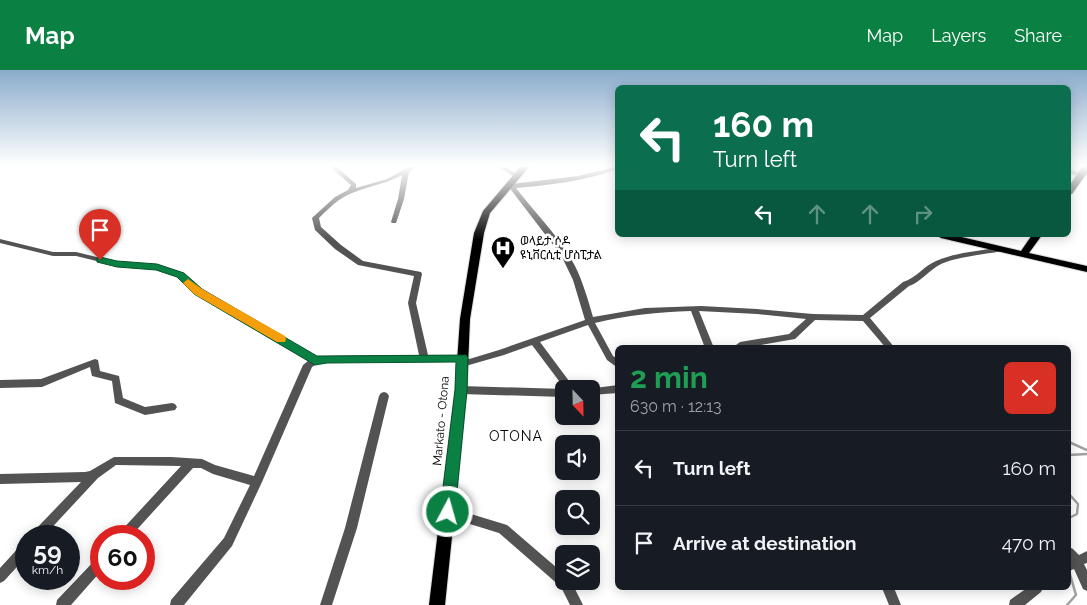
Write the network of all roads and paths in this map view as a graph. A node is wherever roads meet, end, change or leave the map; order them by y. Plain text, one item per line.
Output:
1 (351, 191) edge
2 (403, 191) edge
3 (505, 191) edge
4 (520, 191) edge
5 (394, 222) dead end
6 (949, 237) edge
7 (1036, 237) edge
8 (0, 241) edge
9 (1002, 250) junction
10 (1024, 253) junction
11 (1087, 269) edge
12 (694, 309) junction
13 (813, 317) junction
14 (865, 318) junction
15 (590, 321) junction
16 (535, 342) junction
17 (709, 345) edge
18 (740, 345) edge
19 (888, 345) edge
20 (424, 359) junction
21 (315, 361) junction
22 (462, 361) junction
23 (615, 362) edge
24 (563, 380) edge
25 (0, 384) edge
26 (615, 389) edge
27 (461, 390) junction
28 (600, 390) edge
29 (555, 393) edge
30 (384, 396) dead end
31 (172, 407) dead end
32 (191, 463) junction
33 (93, 475) junction
34 (0, 479) edge
35 (257, 482) junction
36 (448, 512) junction
37 (47, 525) edge
38 (134, 525) edge
39 (15, 560) edge
40 (1074, 560) edge
41 (90, 574) edge
42 (0, 577) edge
43 (1087, 585) edge
44 (889, 590) edge
45 (1034, 590) edge
46 (62, 605) edge
47 (176, 605) edge
48 (326, 605) edge
49 (437, 605) edge
50 (577, 605) edge
51 (895, 605) edge
52 (1015, 605) edge

1 - 20 street
2 - 5 street
3 - 22 main road, Markato - Otona
4 - 15 street
6 - 9 main road
7 - 10 main road
8 - 21 street
9 - 10 main road
9 - 14 street
10 - 11 main road
12 - 13 street
12 - 15 street
12 - 17 street
13 - 14 street
13 - 18 street
14 - 19 street
15 - 16 street
15 - 23 street
16 - 22 street
16 - 24 street
20 - 21 street
20 - 22 street
21 - 35 street
22 - 27 main road, Markato - Otona
25 - 31 street
26 - 28 street
27 - 29 street
27 - 36 main road, Markato - Otona
30 - 48 street
32 - 33 street
32 - 35 street
32 - 38 street
33 - 34 street
33 - 37 street
35 - 47 street
36 - 49 main road, Markato - Otona
36 - 50 street
39 - 42 street
40 - 43 street
41 - 46 street
44 - 51 street
45 - 52 street

